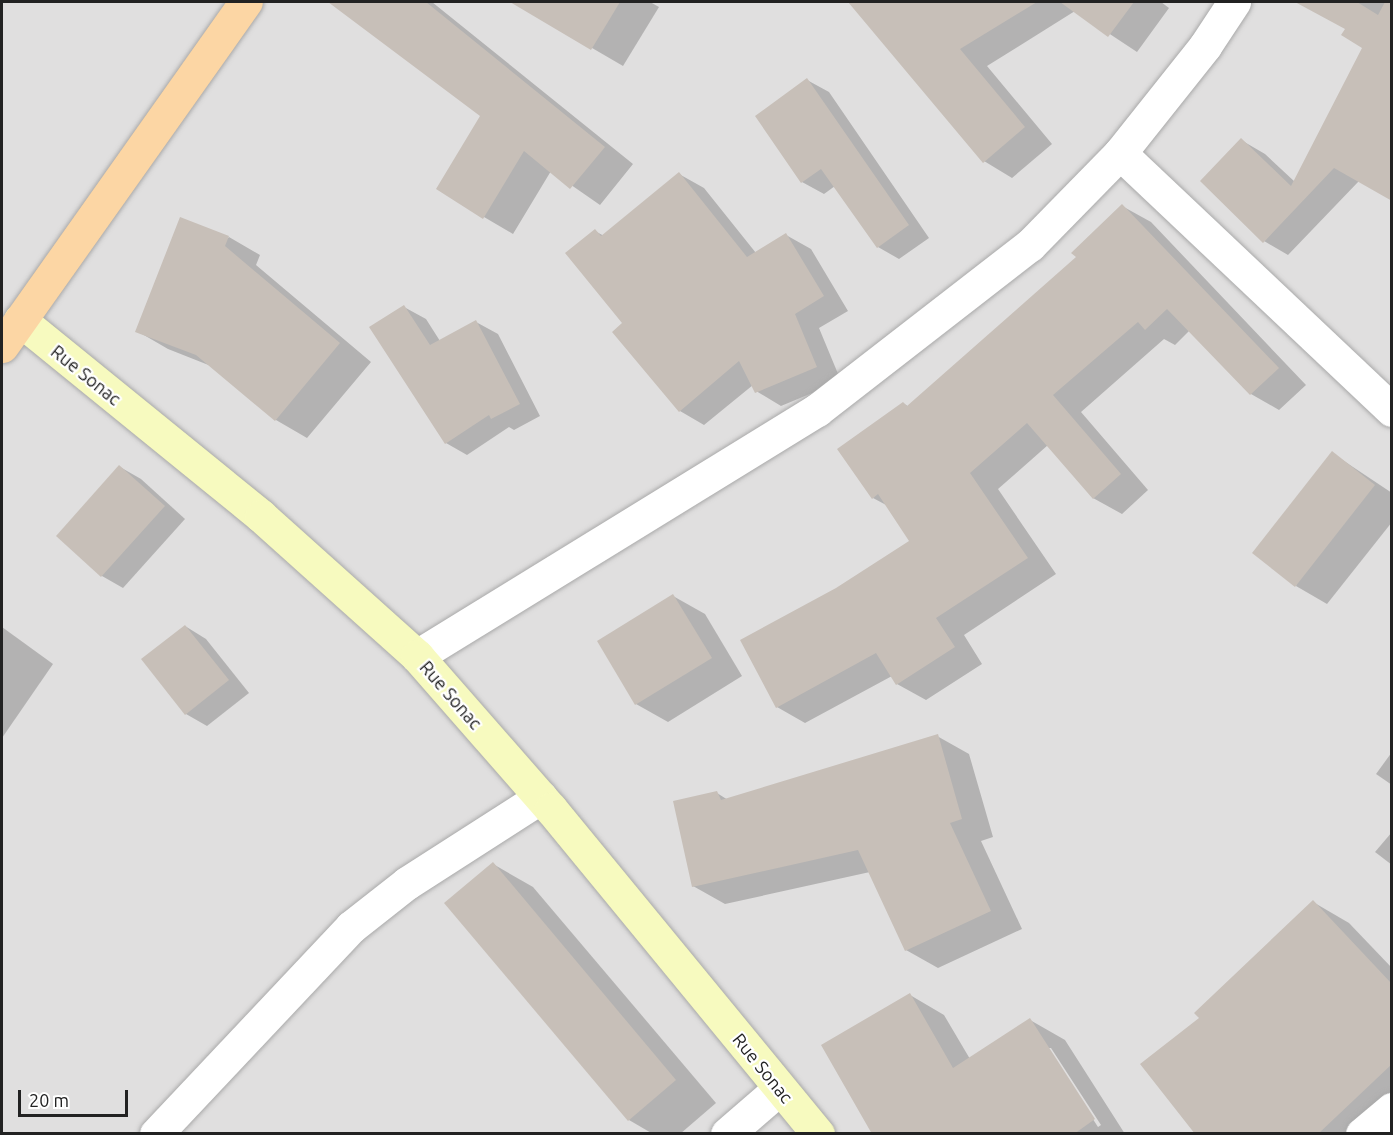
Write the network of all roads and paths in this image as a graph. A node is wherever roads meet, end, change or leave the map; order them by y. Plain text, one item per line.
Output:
1 (246, 2) edge
2 (1234, 2) edge
3 (1120, 153) junction
4 (11, 333) edge
5 (1392, 410) edge
6 (417, 656) junction
7 (541, 797) junction
8 (779, 1089) junction
9 (1392, 1109) edge
10 (156, 1134) edge
11 (727, 1134) edge
12 (818, 1134) edge
13 (1362, 1134) edge

1 - 4 main road
2 - 3 street
3 - 5 street
3 - 6 street
4 - 6 street, Rue Sonac
6 - 7 street, Rue Sonac
7 - 8 street, Rue Sonac
7 - 10 street
8 - 11 street
8 - 12 street, Rue Sonac
9 - 13 street

